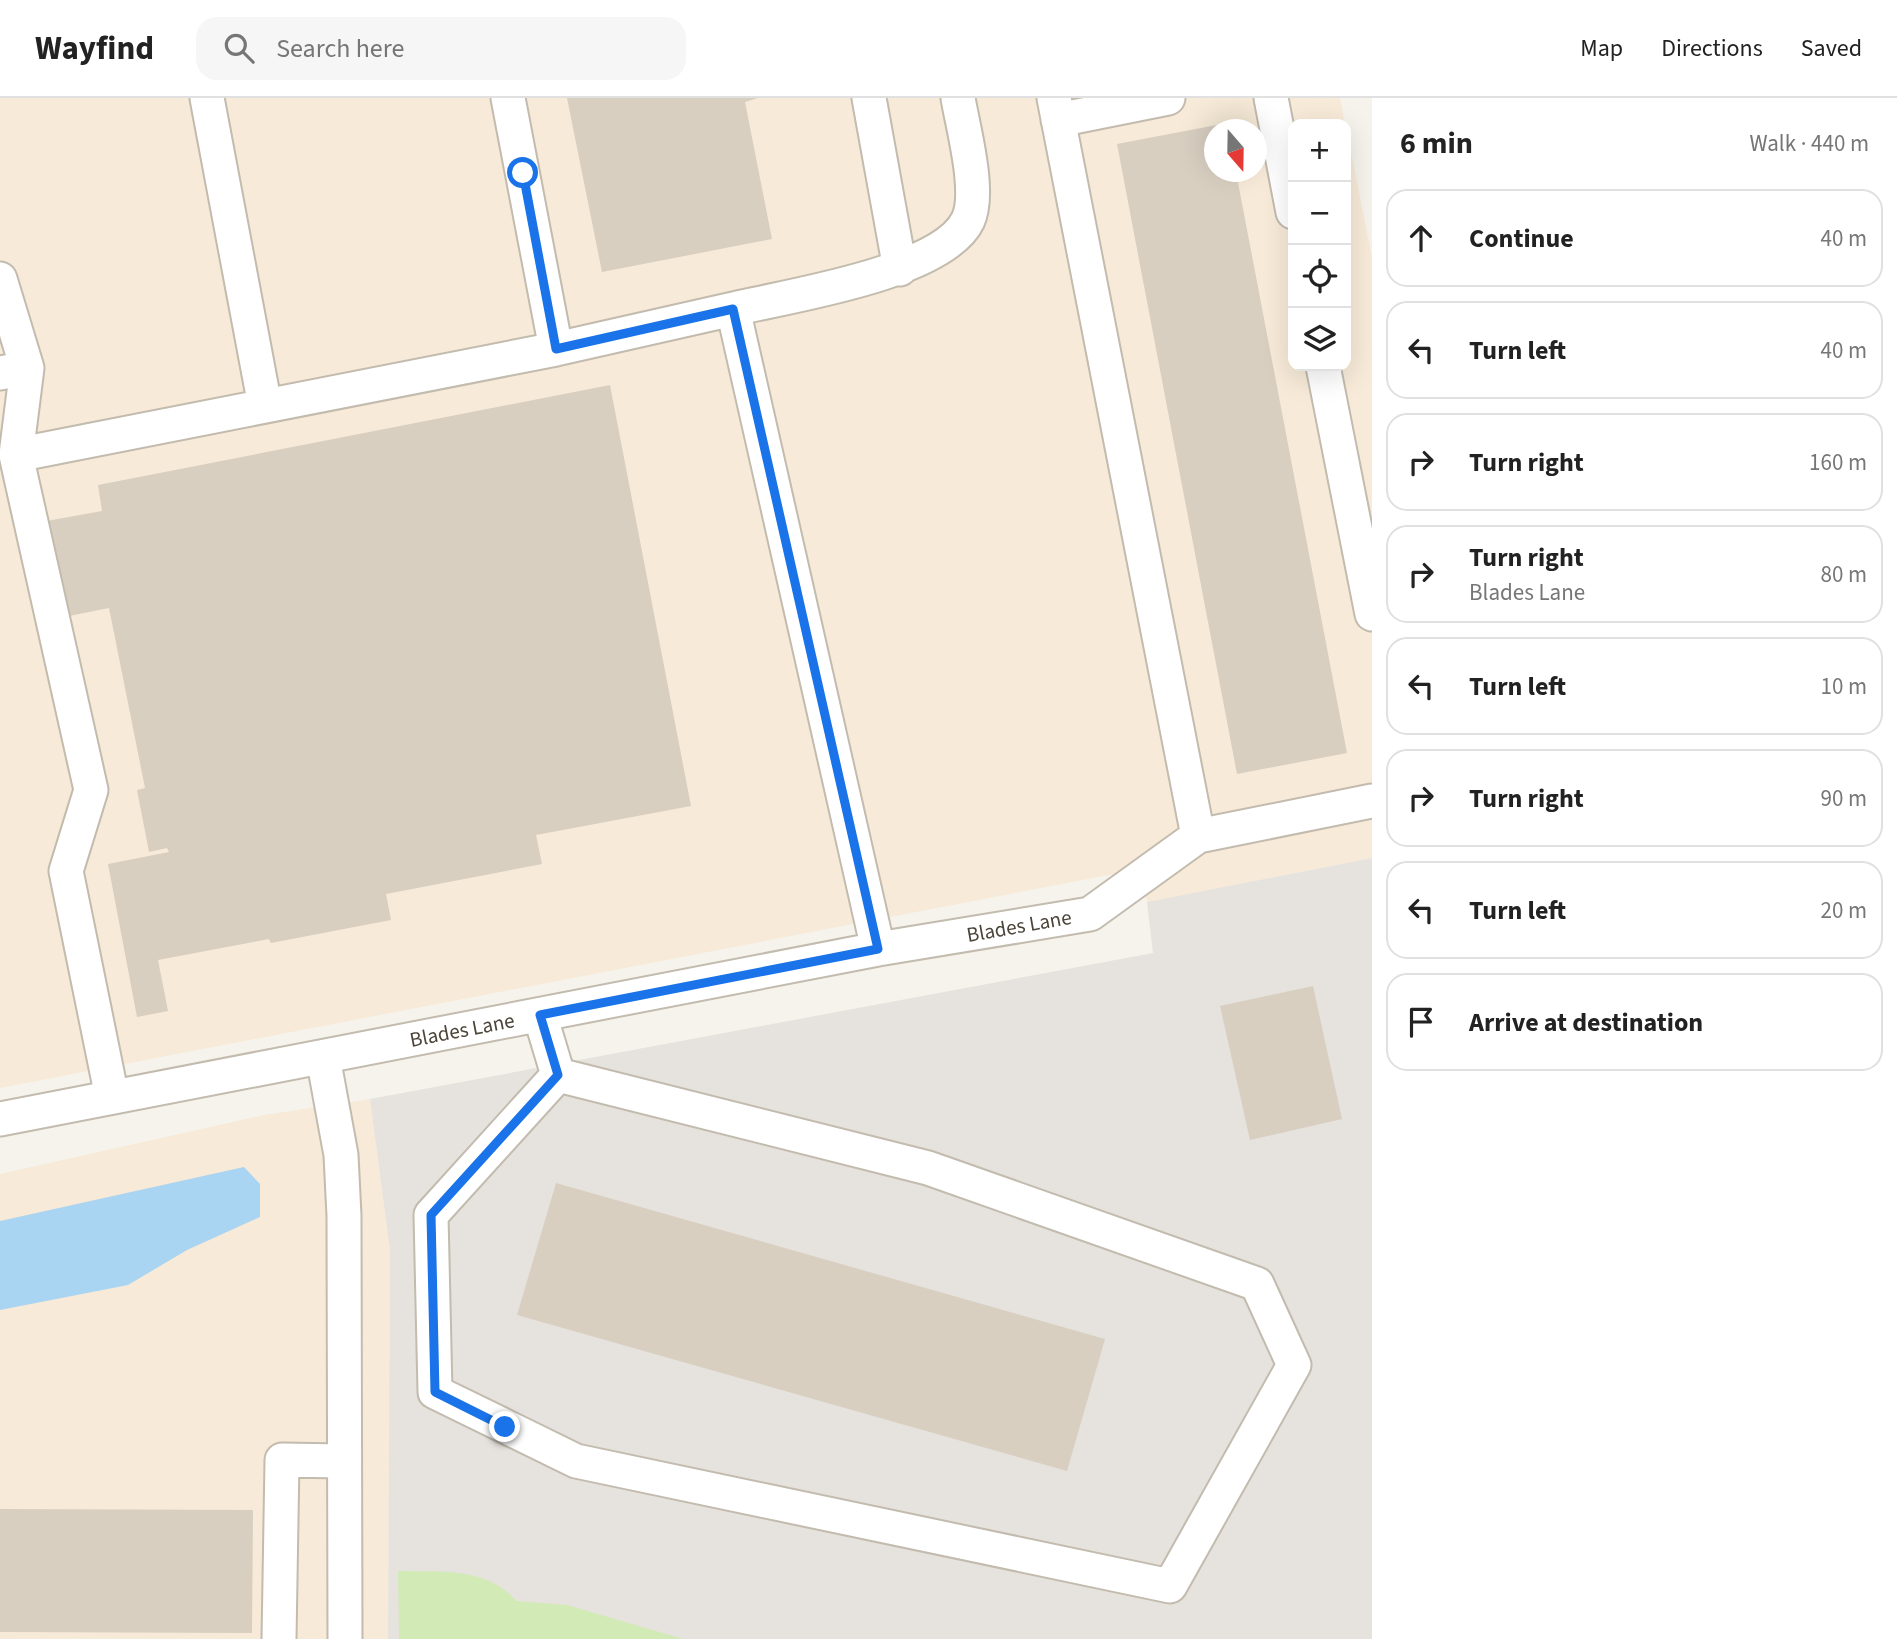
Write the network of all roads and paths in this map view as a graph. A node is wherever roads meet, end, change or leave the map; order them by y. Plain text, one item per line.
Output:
1 (207, 98) edge
2 (508, 98) edge
3 (869, 98) edge
4 (958, 98) edge
5 (1168, 98) edge
6 (1271, 98) edge
7 (1056, 109) edge
8 (1288, 186) edge
9 (900, 269) junction
10 (0, 279) edge
11 (733, 309) junction
12 (556, 349) junction
13 (13, 370) edge
14 (1324, 371) edge
15 (265, 406) junction
16 (16, 455) junction
17 (1372, 614) edge
18 (1372, 802) edge
19 (1198, 835) junction
20 (878, 949) junction
21 (540, 1015) junction
22 (323, 1057) junction
23 (558, 1075) junction
24 (112, 1097) junction
25 (0, 1119) edge
26 (344, 1461) junction
27 (279, 1639) edge
28 (345, 1639) edge

1 - 15 street
2 - 12 street
3 - 9 street
4 - 9 street
5 - 7 street
6 - 8 street
7 - 19 street
9 - 11 street
10 - 13 street
11 - 12 street
11 - 20 street
12 - 15 street
13 - 16 street
14 - 17 street
15 - 16 street
16 - 24 street
18 - 19 street
19 - 20 street, Blades Lane
20 - 21 street, Blades Lane
21 - 22 street, Blades Lane
21 - 23 street
22 - 24 street, Blades Lane
22 - 26 street
23 - 23 street
24 - 25 street, Blades Lane
26 - 27 street
26 - 28 street

